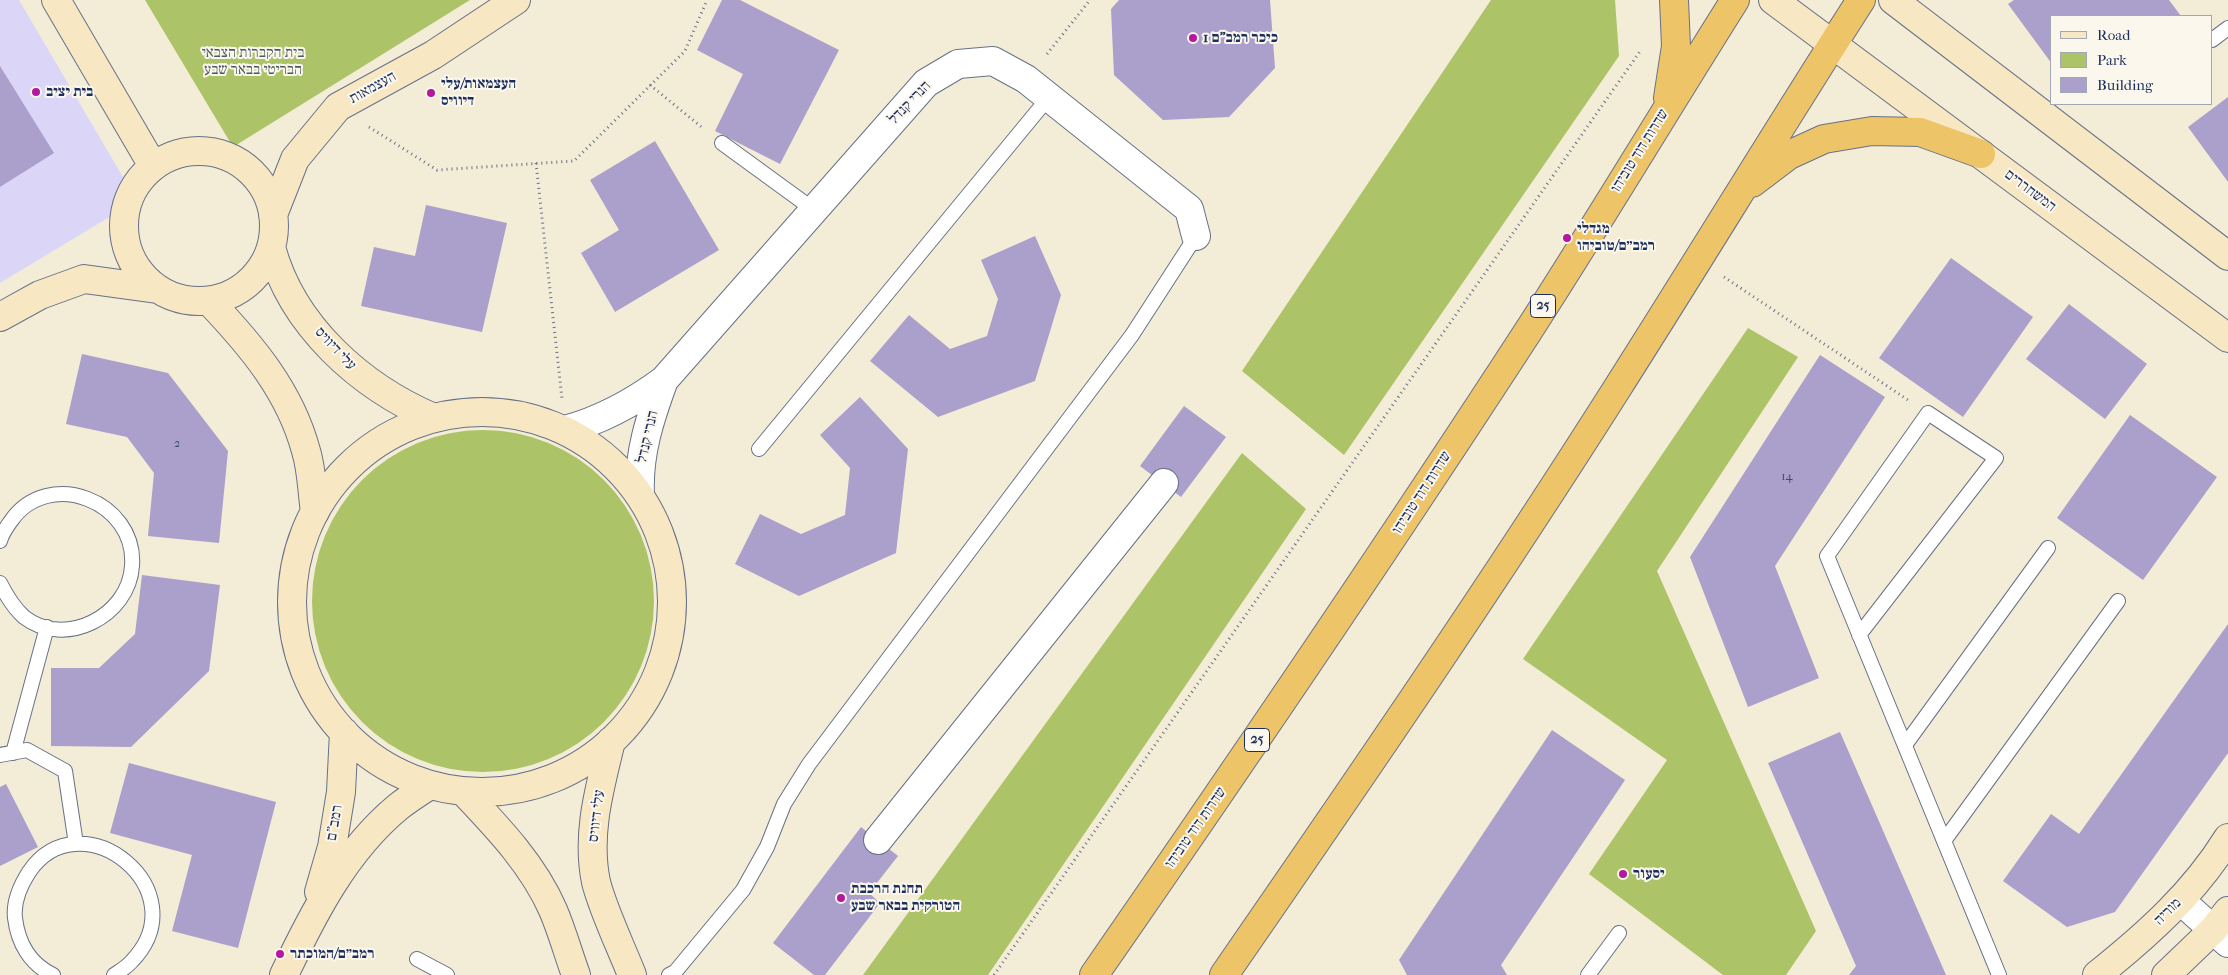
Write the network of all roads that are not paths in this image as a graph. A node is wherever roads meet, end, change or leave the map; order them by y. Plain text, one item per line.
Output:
1 (56, 0) edge
2 (516, 0) edge
3 (1674, 0) edge
4 (1735, 0) edge
5 (1773, 0) edge
6 (1861, 0) edge
7 (1893, 0) edge
8 (2228, 28) edge
9 (2213, 39) edge
10 (1833, 44) junction
11 (1049, 97) junction
12 (1667, 106) junction
13 (722, 143) road end
14 (1981, 154) junction
15 (153, 166) junction
16 (1739, 193) junction
17 (814, 210) junction
18 (273, 215) junction
19 (1196, 236) joint
20 (271, 247) junction
21 (2228, 256) edge
22 (156, 289) junction
23 (209, 301) junction
24 (0, 316) edge
25 (2228, 338) edge
26 (664, 380) junction
27 (434, 418) junction
28 (565, 430) junction
29 (758, 449) dead end
30 (1164, 483) dead end
31 (640, 495) junction
32 (315, 512) junction
33 (0, 541) edge
34 (2048, 548) dead end
35 (0, 584) edge
36 (2118, 601) dead end
37 (47, 627) junction
38 (1859, 634) junction
39 (344, 732) junction
40 (610, 742) junction
41 (1905, 745) junction
42 (6, 754) edge
43 (430, 785) junction
44 (463, 792) junction
45 (2228, 838) edge
46 (878, 840) dead end
47 (1944, 841) junction
48 (76, 844) junction
49 (2181, 901) junction
50 (314, 912) junction
51 (2223, 928) edge
52 (1619, 934) dead end
53 (417, 959) dead end
54 (53, 975) edge
55 (114, 975) edge
56 (284, 975) edge
57 (447, 975) edge
58 (576, 975) edge
59 (632, 975) edge
60 (669, 975) edge
61 (1094, 975) edge
62 (1224, 975) edge
63 (1588, 975) edge
64 (1999, 975) edge
65 (2097, 975) edge
66 (2166, 975) edge

1 - 15 street
2 - 18 street, העצמאות
3 - 12 highway
4 - 12 highway, שדרות דוד טוביהו / 25
5 - 10 street, המשחררים
6 - 10 highway
7 - 21 street
8 - 9 lane
10 - 14 street, המשחררים
10 - 16 highway
11 - 17 street, הנרי קנדל
11 - 19 street, הנרי קנדל
11 - 29 lane
12 - 61 highway, שדרות דוד טוביהו / 25
13 - 17 lane
14 - 16 highway
14 - 25 street, המשחררים
15 - 18 street
15 - 22 street
16 - 62 highway
17 - 26 street, הנרי קנדל
18 - 20 street
19 - 60 lane
20 - 23 street
20 - 27 street, עלי דיוויס
22 - 23 street
22 - 24 street
23 - 32 street
26 - 28 street, הנרי קנדל
26 - 31 street, הנרי קנדל
27 - 28 street
27 - 32 street
28 - 31 street
30 - 46 street
31 - 40 street
32 - 39 street
33 - 37 lane
34 - 41 lane
35 - 37 lane
36 - 47 lane
37 - 42 lane
38 - 38 lane
38 - 41 lane
39 - 43 street
39 - 50 street, רמב"ם
40 - 44 street
40 - 59 street, עלי דיוויס
41 - 47 lane
42 - 48 lane
43 - 44 street
43 - 50 street, רמב"ם
44 - 58 street
45 - 49 street, מוריה
47 - 64 lane
48 - 54 lane
48 - 55 lane
49 - 51 street
49 - 65 street, מוריה
50 - 56 street, רמב"ם
51 - 66 street
52 - 63 lane
53 - 57 lane

